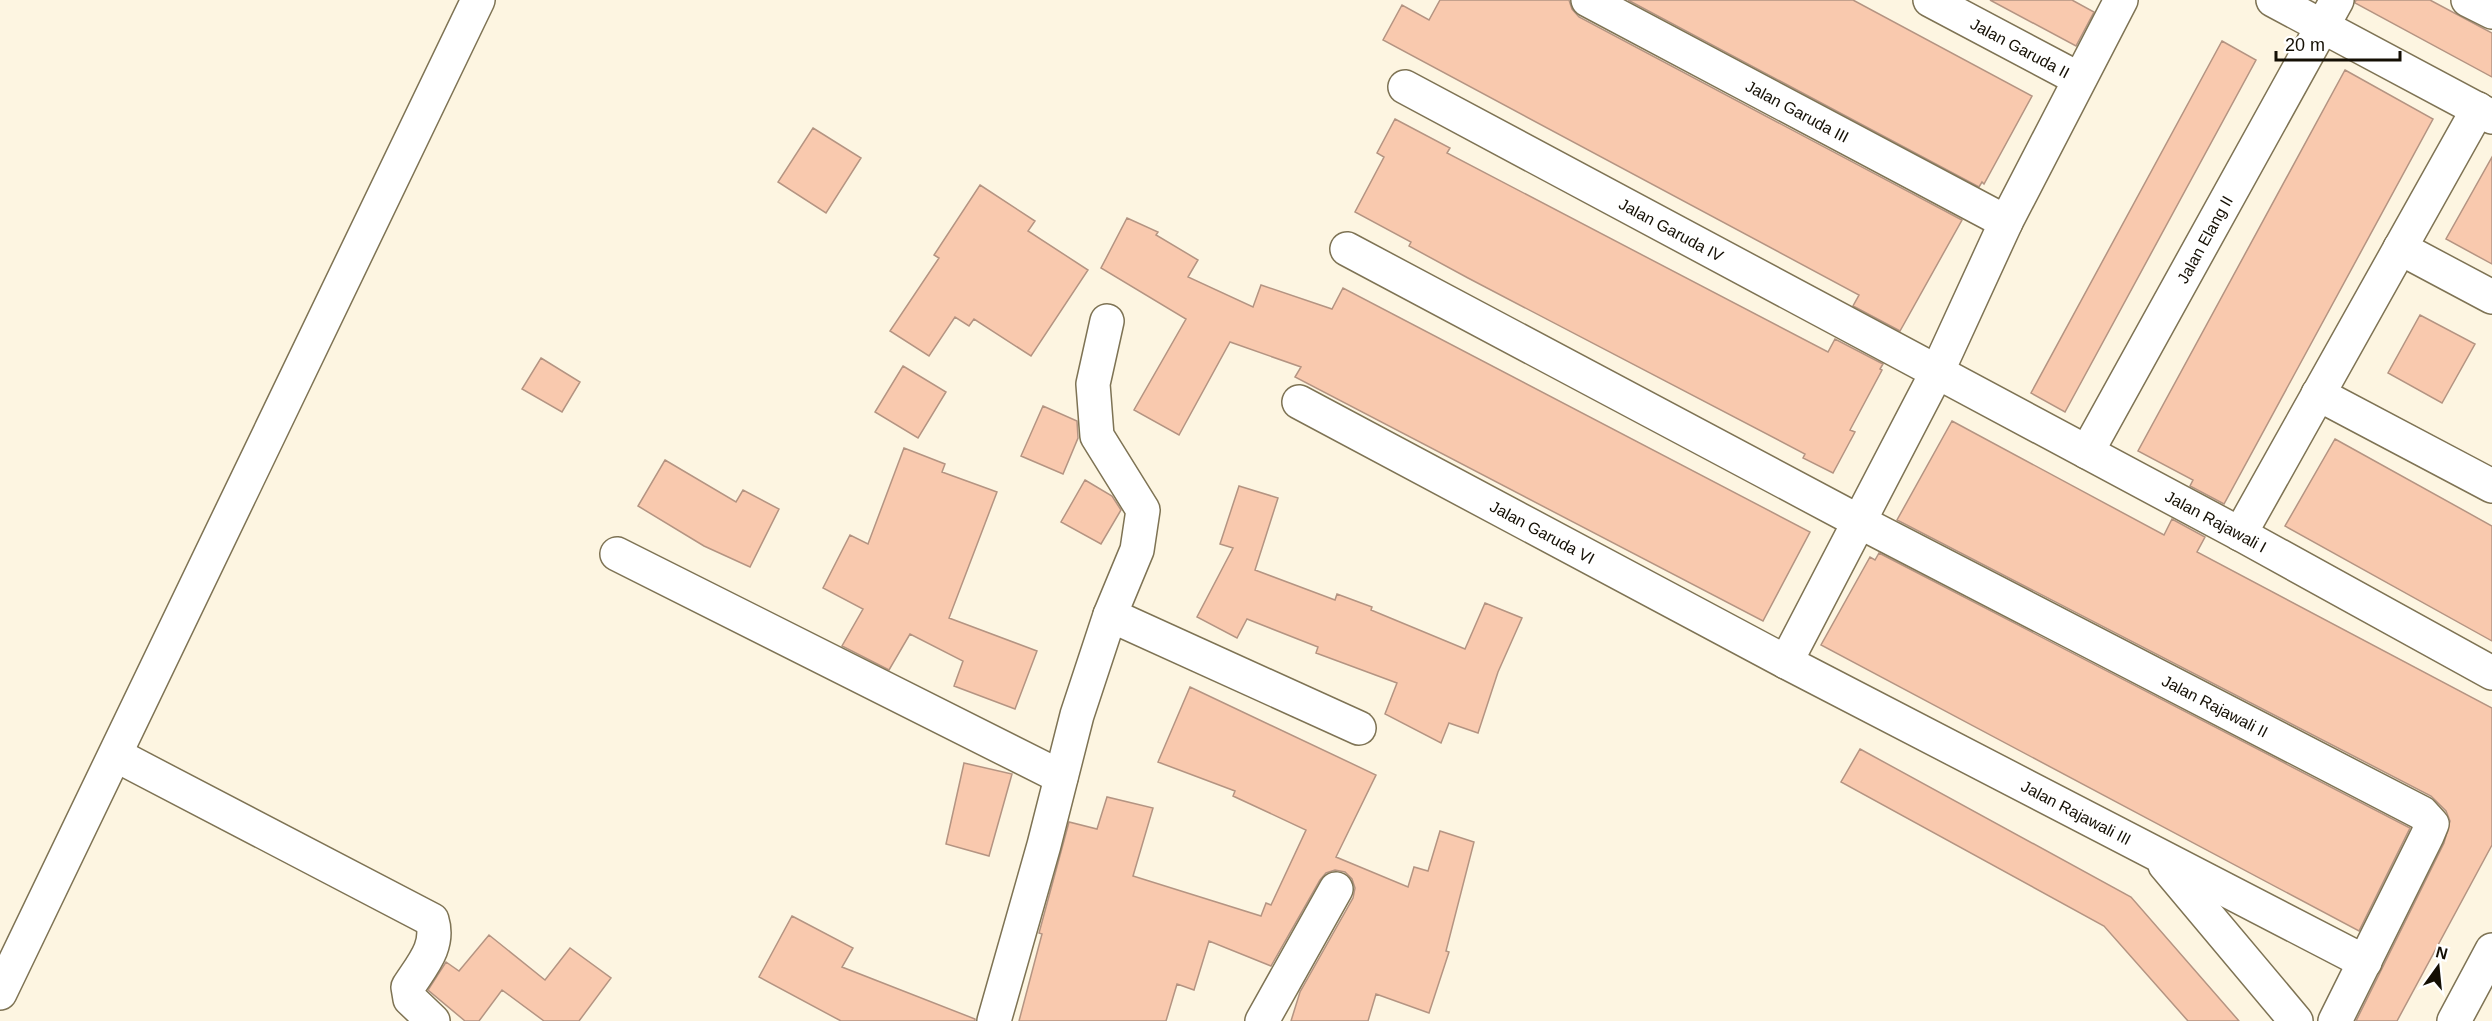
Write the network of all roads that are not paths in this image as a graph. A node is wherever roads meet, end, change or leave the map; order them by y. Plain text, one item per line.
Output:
1 (478, 0) edge
2 (1588, 0) edge
3 (1930, 0) edge
4 (2121, 0) edge
5 (2272, 0) edge
6 (2468, 0) edge
7 (2492, 12) edge
8 (2329, 13) edge
9 (2079, 79) junction
10 (1405, 87) dead end
11 (2485, 113) edge
12 (2006, 222) junction
13 (2400, 248) junction
14 (1347, 249) dead end
15 (2492, 297) edge
16 (1107, 321) dead end
17 (1938, 370) junction
18 (2318, 394) junction
19 (1299, 402) dead end
20 (2086, 452) junction
21 (2492, 486) edge
22 (1858, 521) junction
23 (2241, 534) junction
24 (617, 554) dead end
25 (1110, 615) junction
26 (1786, 662) junction
27 (2492, 673) edge
28 (1359, 728) dead end
29 (116, 755) junction
30 (1061, 777) junction
31 (2157, 855) junction
32 (1336, 889) dead end
33 (2492, 950) edge
34 (2366, 962) junction
35 (0, 993) edge
36 (433, 1021) edge
37 (994, 1021) edge
38 (1262, 1021) edge
39 (2296, 1021) edge
40 (2335, 1021) edge
41 (2454, 1021) edge

1 - 29 street
2 - 12 street, Jalan Garuda III
3 - 9 street, Jalan Garuda II
4 - 9 street
5 - 8 street
6 - 7 street
8 - 11 street
8 - 20 street, Jalan Elang II
9 - 12 street
10 - 17 street, Jalan Garuda IV
11 - 13 street
12 - 17 street
13 - 15 street
13 - 18 street
14 - 22 street
16 - 25 street
17 - 20 street, Jalan Rajawali I
17 - 22 street
18 - 21 street
18 - 23 street
19 - 26 street, Jalan Garuda VI
20 - 23 street, Jalan Rajawali I
22 - 26 street
22 - 34 street, Jalan Rajawali II
23 - 27 street, Jalan Rajawali I
24 - 30 street
25 - 28 street
25 - 30 street
26 - 31 street, Jalan Rajawali III
29 - 35 street
29 - 36 street
30 - 37 street
31 - 34 street, Jalan Rajawali III
31 - 39 street
32 - 38 street
33 - 41 street
34 - 40 street

